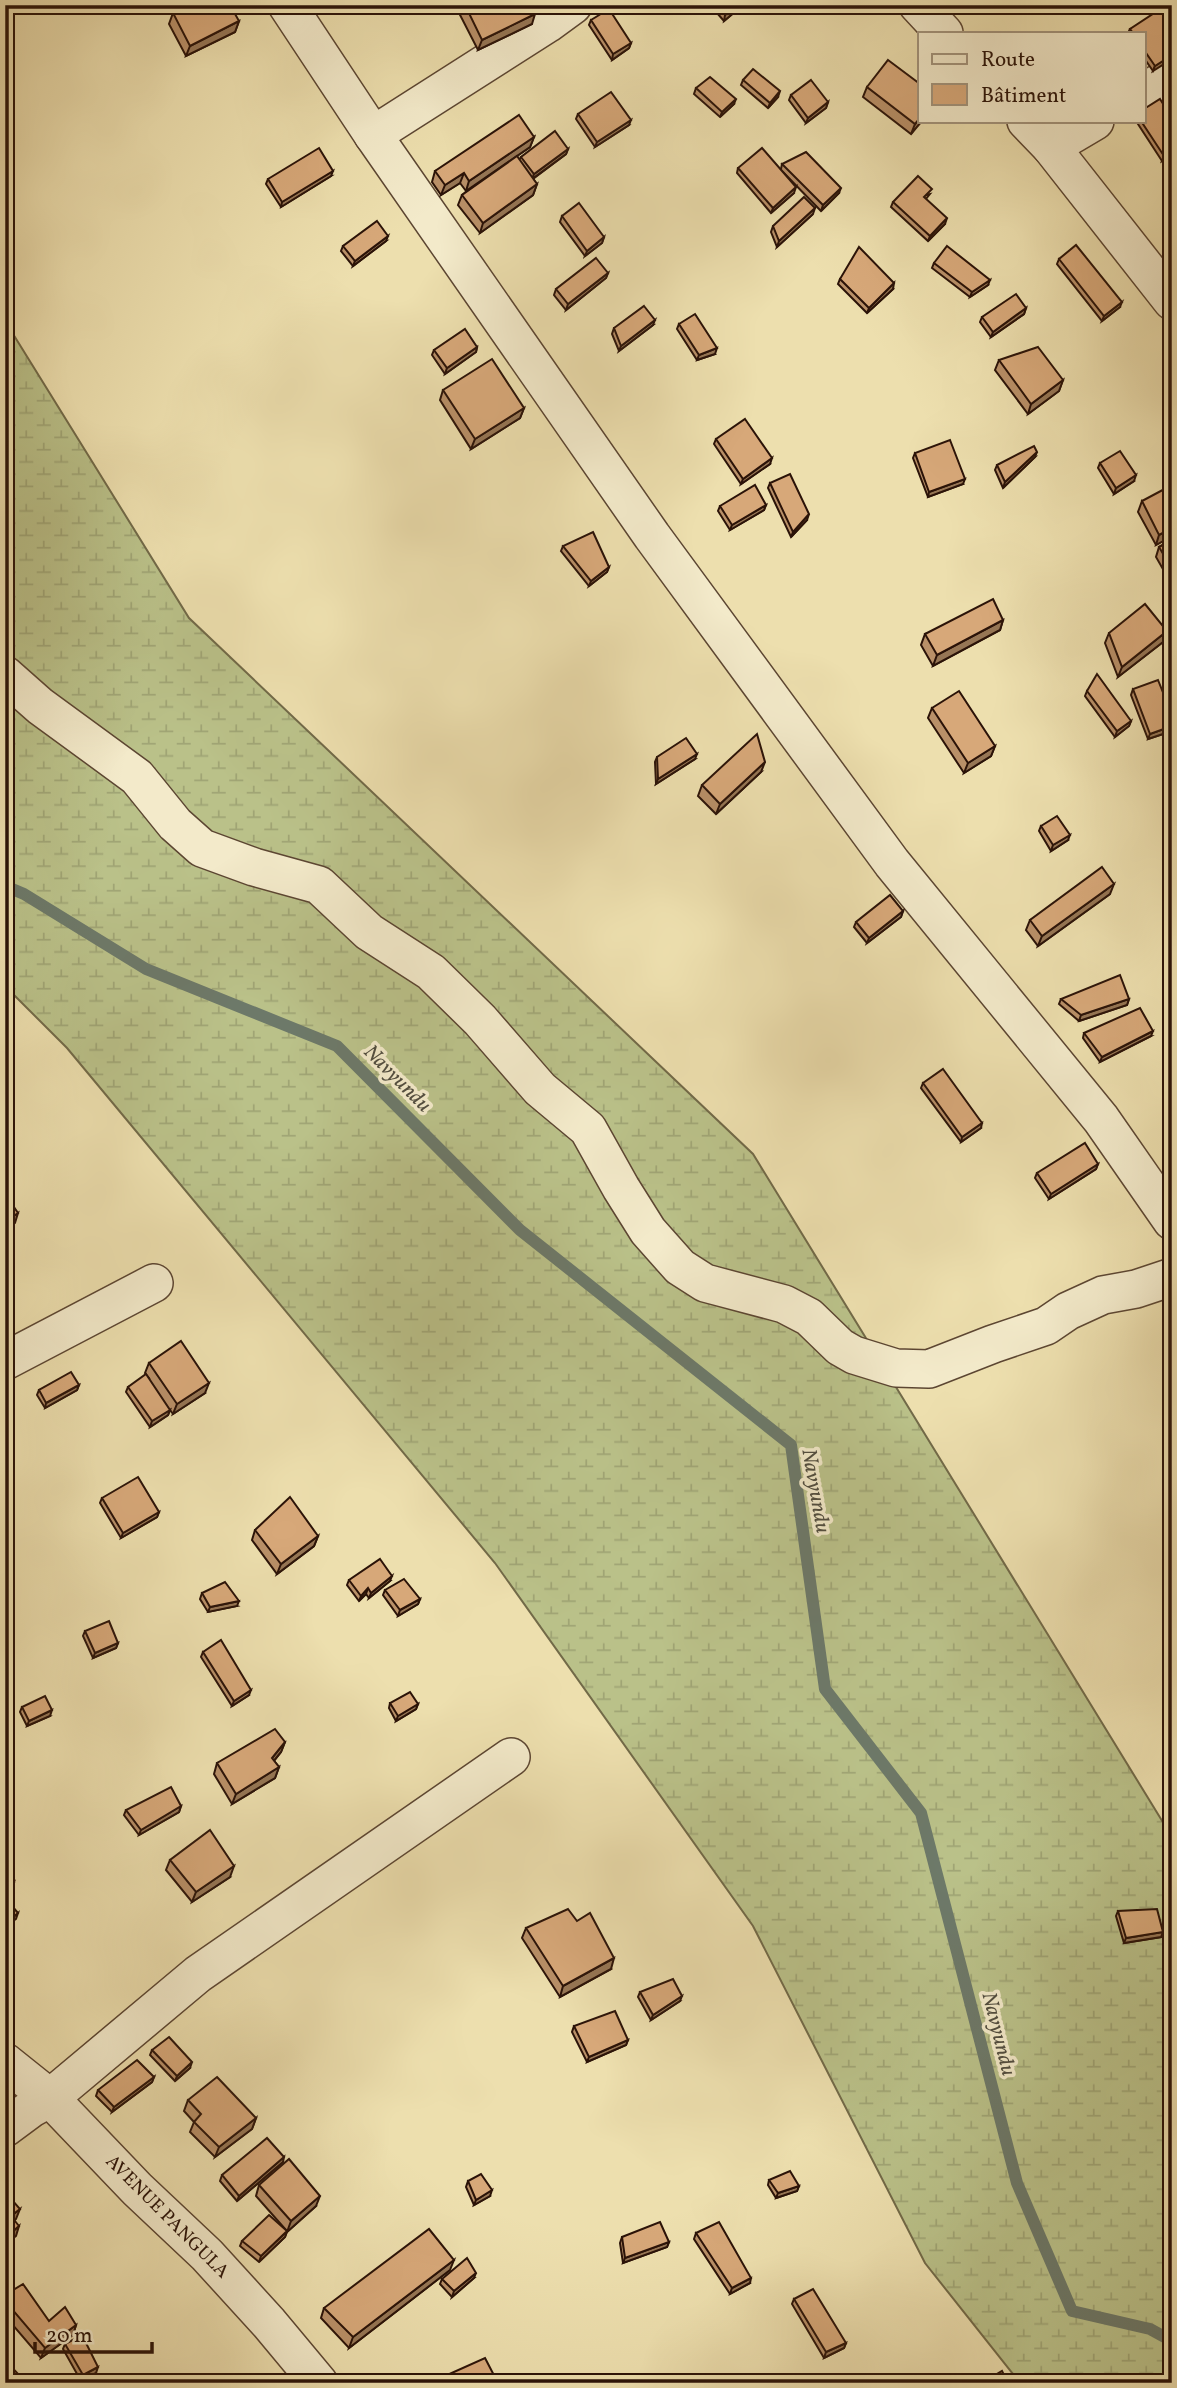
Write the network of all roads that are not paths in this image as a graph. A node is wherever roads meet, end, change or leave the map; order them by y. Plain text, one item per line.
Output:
1 (287, 5) edge
2 (573, 5) edge
3 (918, 5) edge
4 (943, 32) edge
5 (1172, 75) edge
6 (1146, 91) edge
7 (1027, 122) edge
8 (1093, 122) edge
9 (373, 135) junction
10 (1051, 147) junction
11 (1172, 301) edge
12 (5, 675) edge
13 (1172, 1222) edge
14 (1172, 1277) edge
15 (154, 1283) dead end
16 (5, 1361) edge
17 (512, 1757) dead end
18 (5, 2062) edge
19 (50, 2098) junction
20 (5, 2128) edge
21 (319, 2383) edge

1 - 9 street
2 - 9 street
3 - 4 street
5 - 6 street
7 - 10 street
8 - 10 street
9 - 13 street
10 - 11 street
12 - 14 street
15 - 16 street
17 - 19 street
18 - 19 street, AVENUE PANGULA
19 - 20 street
19 - 21 street, AVENUE PANGULA

